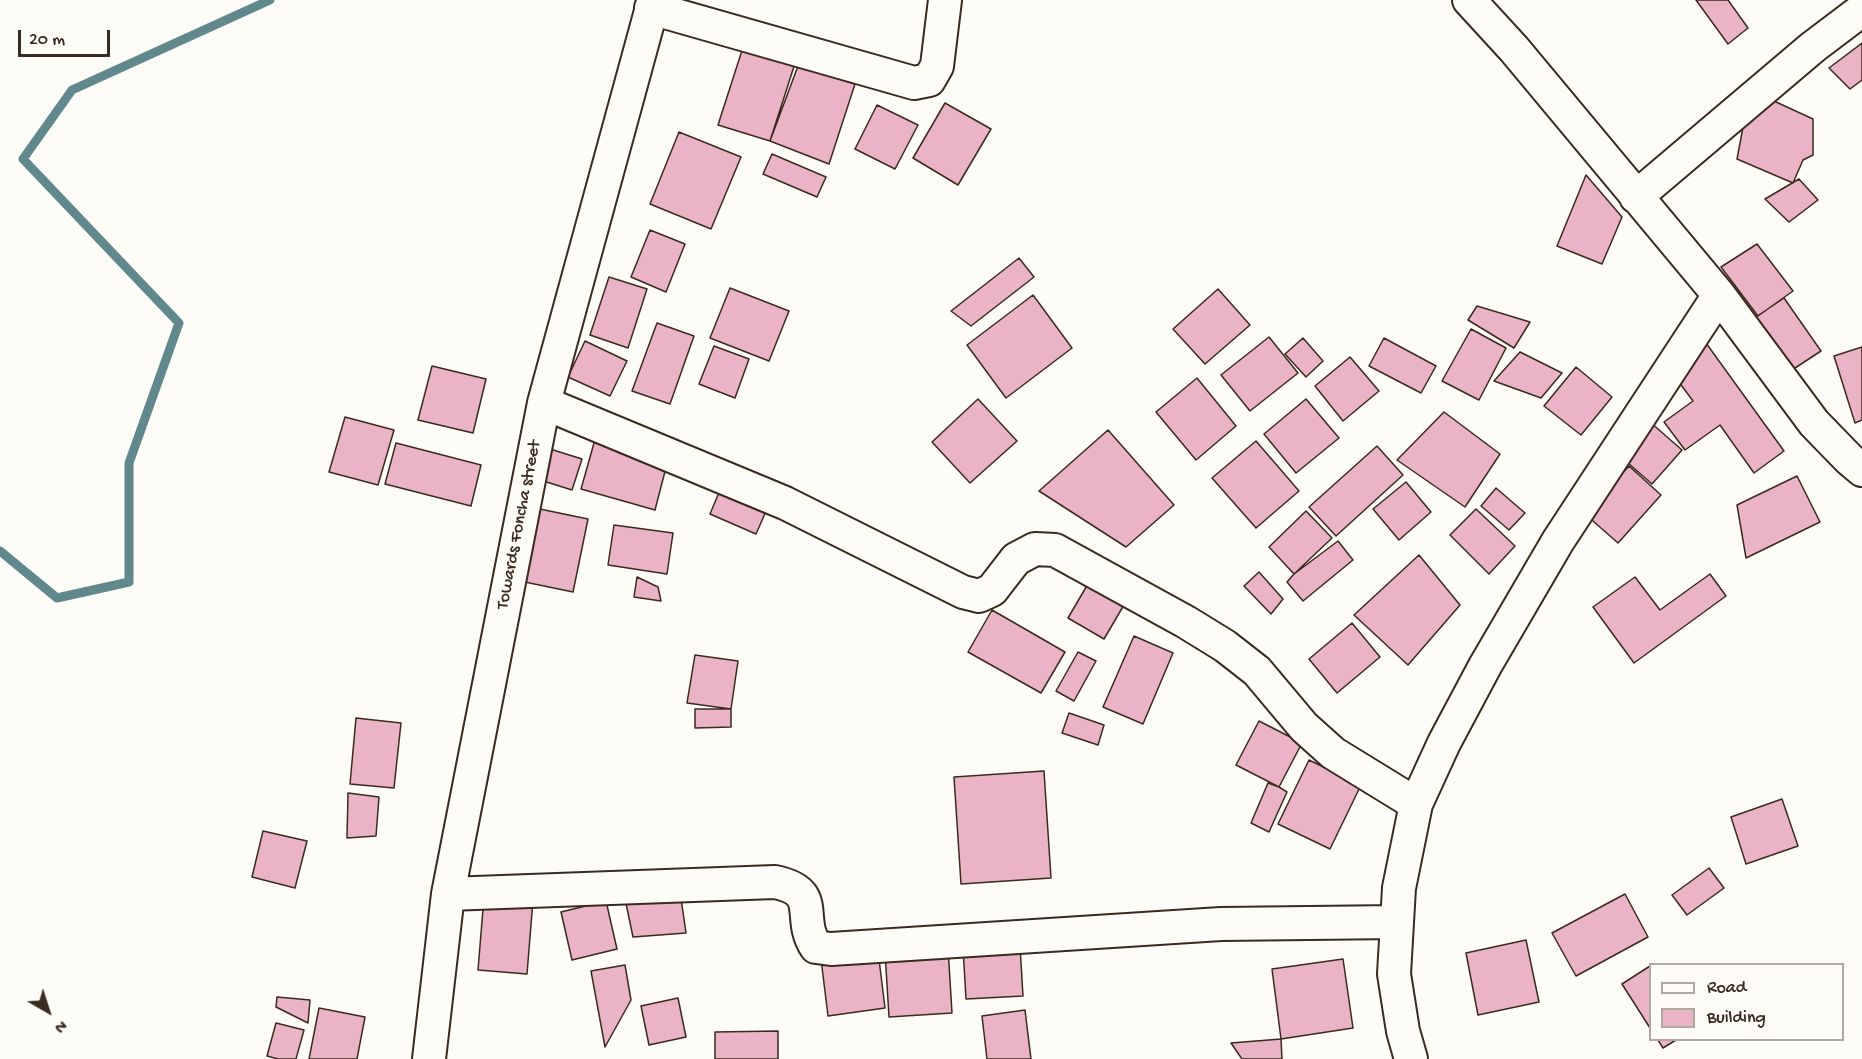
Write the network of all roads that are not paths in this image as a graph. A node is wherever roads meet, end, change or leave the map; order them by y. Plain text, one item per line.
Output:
1 (945, 0) edge
2 (1469, 0) edge
3 (652, 4) edge
4 (1862, 10) edge
5 (1636, 196) junction
6 (1719, 295) junction
7 (544, 403) junction
8 (1862, 470) edge
9 (1416, 804) junction
10 (448, 894) junction
11 (1397, 922) junction
12 (429, 1059) edge
13 (1412, 1059) edge

1 - 3 street
2 - 5 street
3 - 7 street, Towards Foncha street
4 - 5 street
5 - 6 street
6 - 8 street
6 - 9 street
7 - 9 street
7 - 10 street, Towards Foncha street
9 - 11 street
10 - 11 street
10 - 12 street, Towards Foncha street
11 - 13 street

